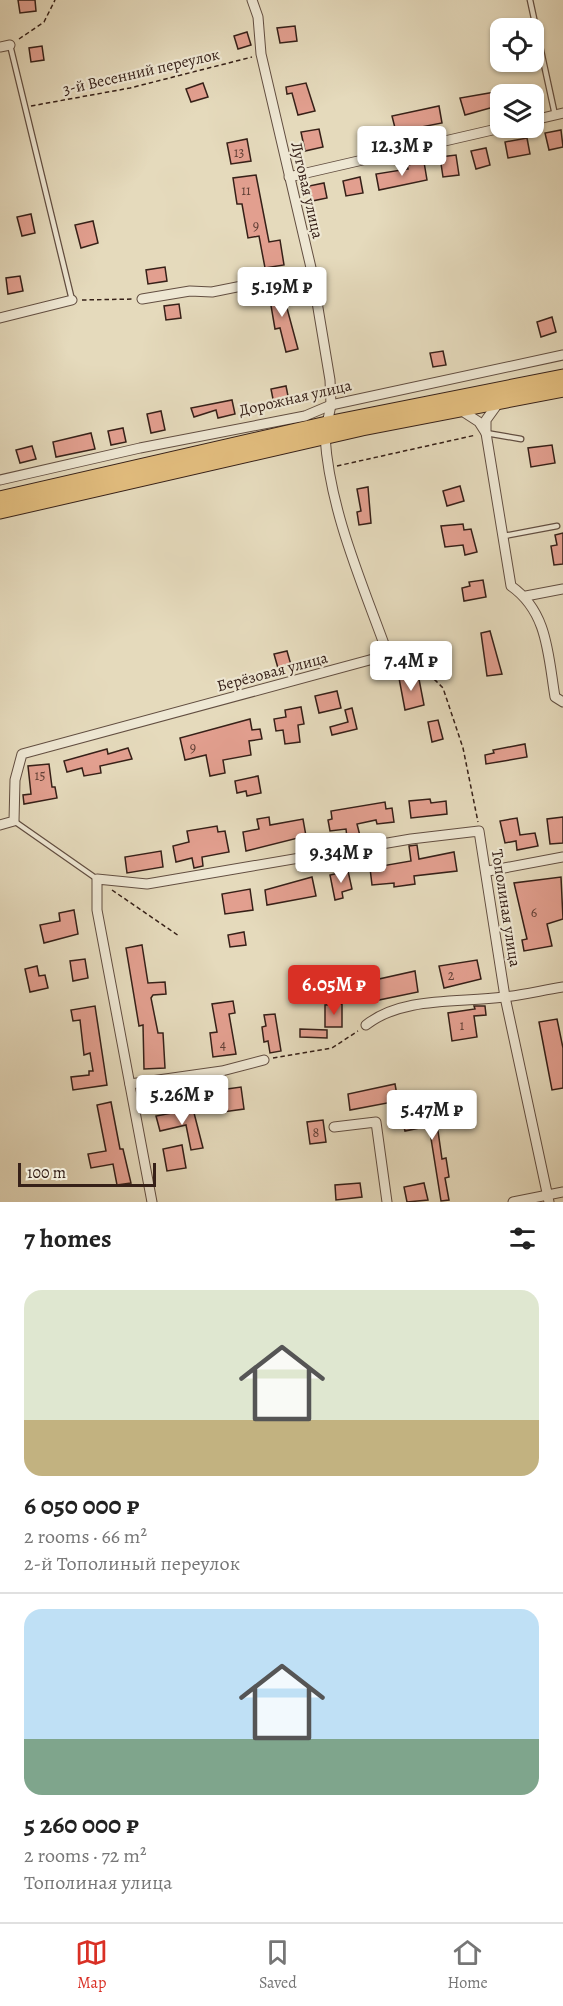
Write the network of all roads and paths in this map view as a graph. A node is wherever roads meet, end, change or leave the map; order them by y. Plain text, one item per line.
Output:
1 (55, 0) edge
2 (252, 0) edge
3 (530, 0) edge
4 (10, 45) junction
5 (0, 47) edge
6 (261, 54) junction
7 (25, 106) junction
8 (559, 114) edge
9 (544, 118) edge
10 (490, 131) edge
11 (290, 177) junction
12 (312, 272) junction
13 (142, 298) joint
14 (72, 300) junction
15 (0, 318) edge
16 (563, 355) edge
17 (563, 377) edge
18 (563, 389) edge
19 (500, 401) junction
20 (331, 405) junction
21 (459, 409) junction
22 (326, 431) junction
23 (486, 433) junction
24 (521, 439) dead end
25 (327, 468) junction
26 (0, 480) edge
27 (0, 499) edge
28 (0, 511) edge
29 (557, 526) dead end
30 (504, 536) junction
31 (563, 589) edge
32 (525, 596) junction
33 (388, 655) junction
34 (563, 702) edge
35 (15, 821) junction
36 (0, 825) edge
37 (479, 831) junction
38 (563, 857) edge
39 (488, 871) junction
40 (97, 879) junction
41 (179, 936) dead end
42 (563, 987) edge
43 (505, 997) junction
44 (366, 1025) joint
45 (264, 1060) joint
46 (130, 1084) junction
47 (334, 1127) dead end
48 (563, 1192) edge
49 (548, 1199) edge
50 (152, 1202) edge
51 (387, 1202) edge
52 (513, 1202) edge

1 - 4 path
2 - 6 street, Луговая улица
3 - 8 lane
4 - 5 street
4 - 7 lane
6 - 7 path, 3-й Весенний переулок
6 - 11 street, Луговая улица
7 - 14 lane
8 - 9 street
10 - 11 street
11 - 12 street, Луговая улица
12 - 13 street
12 - 20 street, Луговая улица
13 - 14 path
14 - 15 street
16 - 20 street, Дорожная улица
17 - 22 main road, Дорожная улица
18 - 19 main road, Дорожная улица
19 - 21 main road, Дорожная улица
19 - 23 street
20 - 22 street, Луговая улица
20 - 26 street, Дорожная улица
21 - 22 main road, Дорожная улица
21 - 23 street
22 - 25 street
22 - 27 main road, Дорожная улица
22 - 28 main road, Дорожная улица
23 - 24 lane
23 - 25 path
23 - 30 street
25 - 33 street
29 - 30 lane
30 - 32 street
31 - 32 street
32 - 34 street
33 - 35 street, Берёзовая улица
33 - 37 path
35 - 36 street
35 - 40 lane
37 - 39 street, Тополиная улица
37 - 40 street, Тополиная улица
38 - 39 street
39 - 43 street, Тополиная улица
40 - 41 path
40 - 46 street
42 - 43 street
43 - 44 street
43 - 49 street, Тополиная улица
44 - 45 path
45 - 46 street
46 - 50 street
47 - 51 street
48 - 49 street
49 - 52 street

